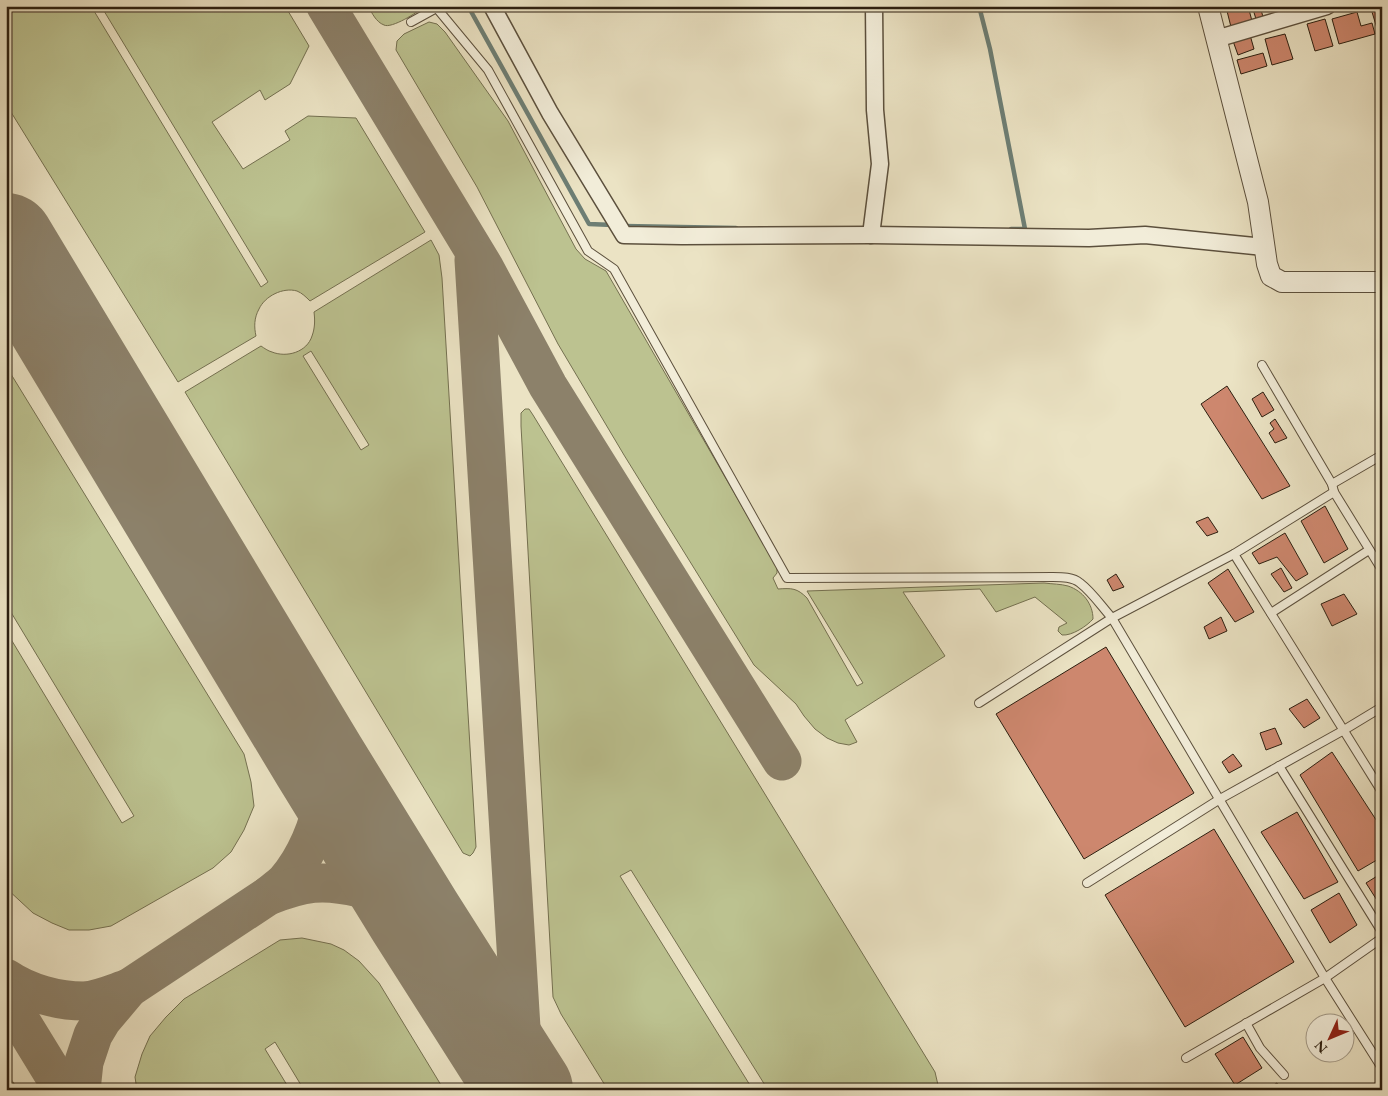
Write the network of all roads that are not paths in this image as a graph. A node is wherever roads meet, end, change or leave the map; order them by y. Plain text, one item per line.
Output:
1 (492, 6) edge
2 (874, 6) edge
3 (1208, 6) edge
4 (1327, 6) edge
5 (437, 7) edge
6 (411, 22) dead end
7 (1216, 39) junction
8 (871, 235) junction
9 (1264, 247) junction
10 (1382, 282) edge
11 (1262, 365) dead end
12 (1382, 455) edge
13 (1333, 488) junction
14 (1369, 550) junction
15 (1234, 554) junction
16 (1382, 570) edge
17 (1272, 614) junction
18 (1112, 618) junction
19 (979, 703) dead end
20 (1382, 707) edge
21 (1344, 730) junction
22 (1279, 766) junction
23 (1382, 792) edge
24 (1220, 799) junction
25 (1087, 883) dead end
26 (1382, 932) edge
27 (1382, 938) edge
28 (1325, 978) junction
29 (1246, 1023) junction
30 (1186, 1058) dead end
31 (1382, 1068) edge
32 (1284, 1075) dead end

1 - 8 street
2 - 8 street
3 - 7 street
4 - 7 street
5 - 6 lane
5 - 18 lane
7 - 9 street
8 - 9 street
9 - 10 street
11 - 13 lane
12 - 13 lane
13 - 14 lane
13 - 15 lane
14 - 16 lane
14 - 17 lane
15 - 17 lane
15 - 18 lane
17 - 21 lane
18 - 19 lane
18 - 24 lane
20 - 21 lane
21 - 22 lane
21 - 23 lane
22 - 24 lane
22 - 26 lane
24 - 25 lane
24 - 28 lane
27 - 28 lane
28 - 29 lane
28 - 31 lane
29 - 30 lane
29 - 32 lane

